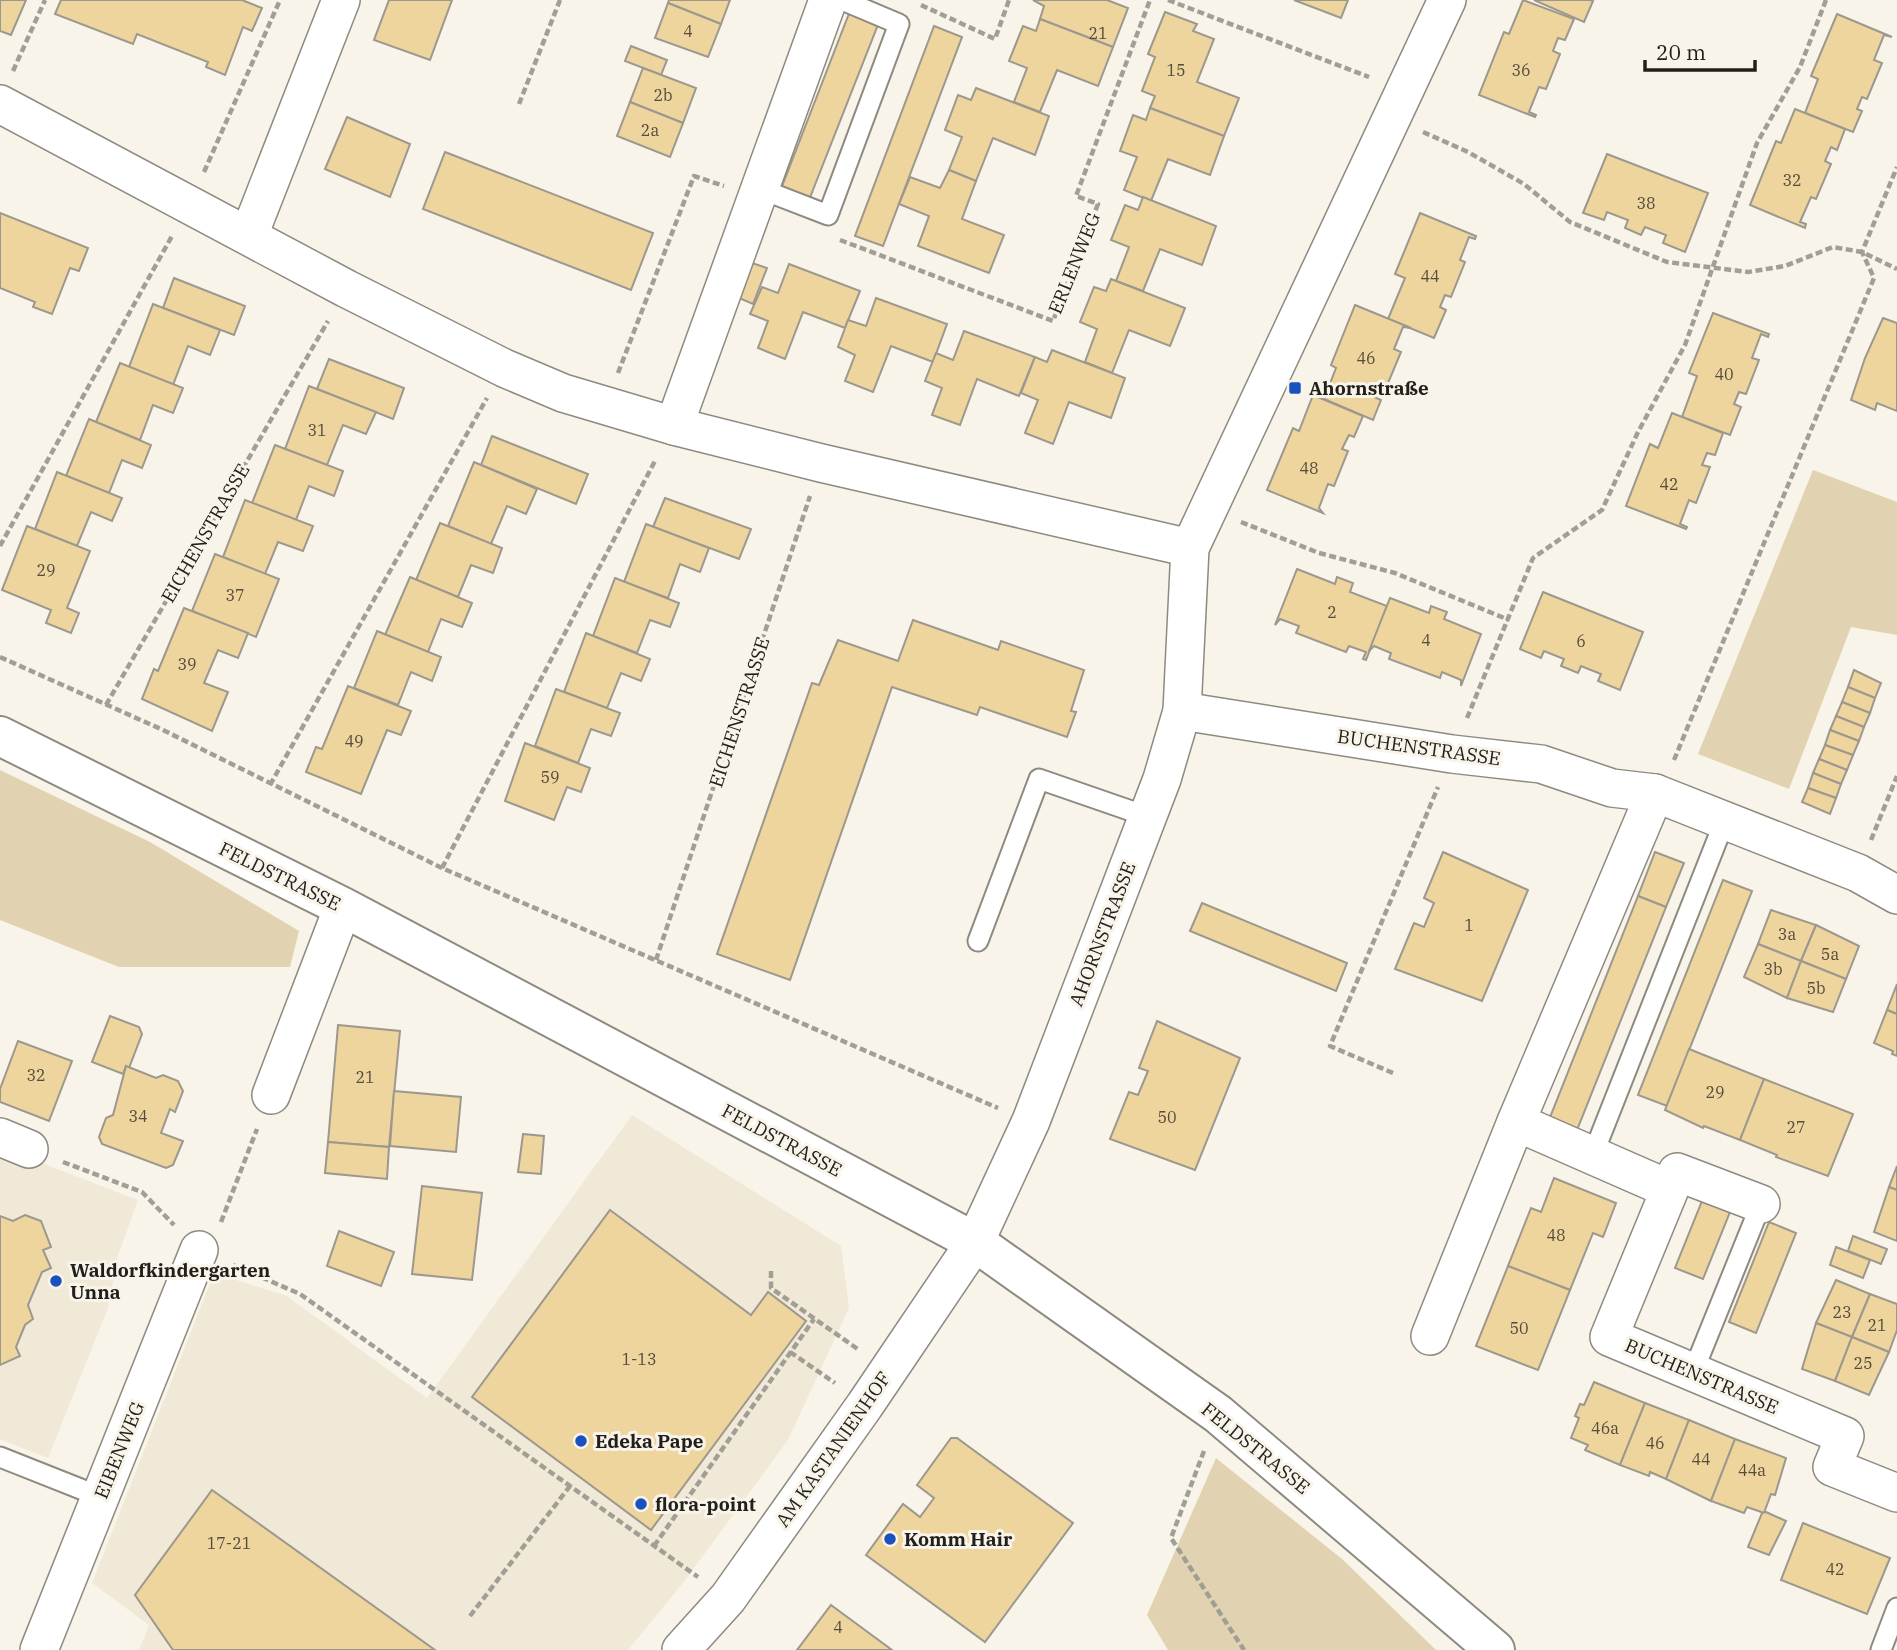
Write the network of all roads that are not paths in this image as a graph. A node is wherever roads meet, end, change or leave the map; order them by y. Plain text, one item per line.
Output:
1 (341, 0) edge
2 (828, 0) edge
3 (842, 0) edge
4 (1447, 0) edge
5 (3, 94) edge
6 (758, 188) junction
7 (249, 235) junction
8 (674, 426) junction
9 (1190, 548) junction
10 (1182, 711) junction
11 (0, 736) edge
12 (1654, 793) junction
13 (1146, 816) junction
14 (1725, 820) junction
15 (1897, 895) edge
16 (343, 907) junction
17 (978, 942) dead end
18 (271, 1095) road end
19 (1516, 1122) junction
20 (1592, 1157) junction
21 (1669, 1189) junction
22 (1760, 1204) joint
23 (975, 1242) junction
24 (199, 1250) road end
25 (1430, 1336) dead end
26 (1693, 1372) junction
27 (0, 1457) edge
28 (1897, 1493) edge
29 (101, 1497) junction
30 (1897, 1608) edge
31 (39, 1650) edge
32 (681, 1650) edge
33 (1495, 1650) edge
34 (1881, 1650) edge

1 - 7 street
2 - 6 street
3 - 6 lane
4 - 9 street, AHORNSTRASSE
5 - 7 street
6 - 8 street
7 - 8 street
8 - 9 street
9 - 10 street, AHORNSTRASSE
10 - 12 street, BUCHENSTRASSE
10 - 13 street, AHORNSTRASSE
11 - 16 main road, FELDSTRASSE
12 - 14 street, BUCHENSTRASSE
12 - 19 street
13 - 17 lane
13 - 23 street, AHORNSTRASSE
14 - 15 street, BUCHENSTRASSE
14 - 20 lane
16 - 18 street
16 - 23 main road, FELDSTRASSE
19 - 20 street
19 - 25 street
20 - 21 street
21 - 22 street
21 - 26 street, BUCHENSTRASSE
22 - 26 lane
23 - 32 street, AM KASTANIENHOF
23 - 33 main road, FELDSTRASSE
24 - 29 street, EIBENWEG
26 - 28 street, BUCHENSTRASSE
27 - 29 lane
29 - 31 street, EIBENWEG
30 - 34 lane

